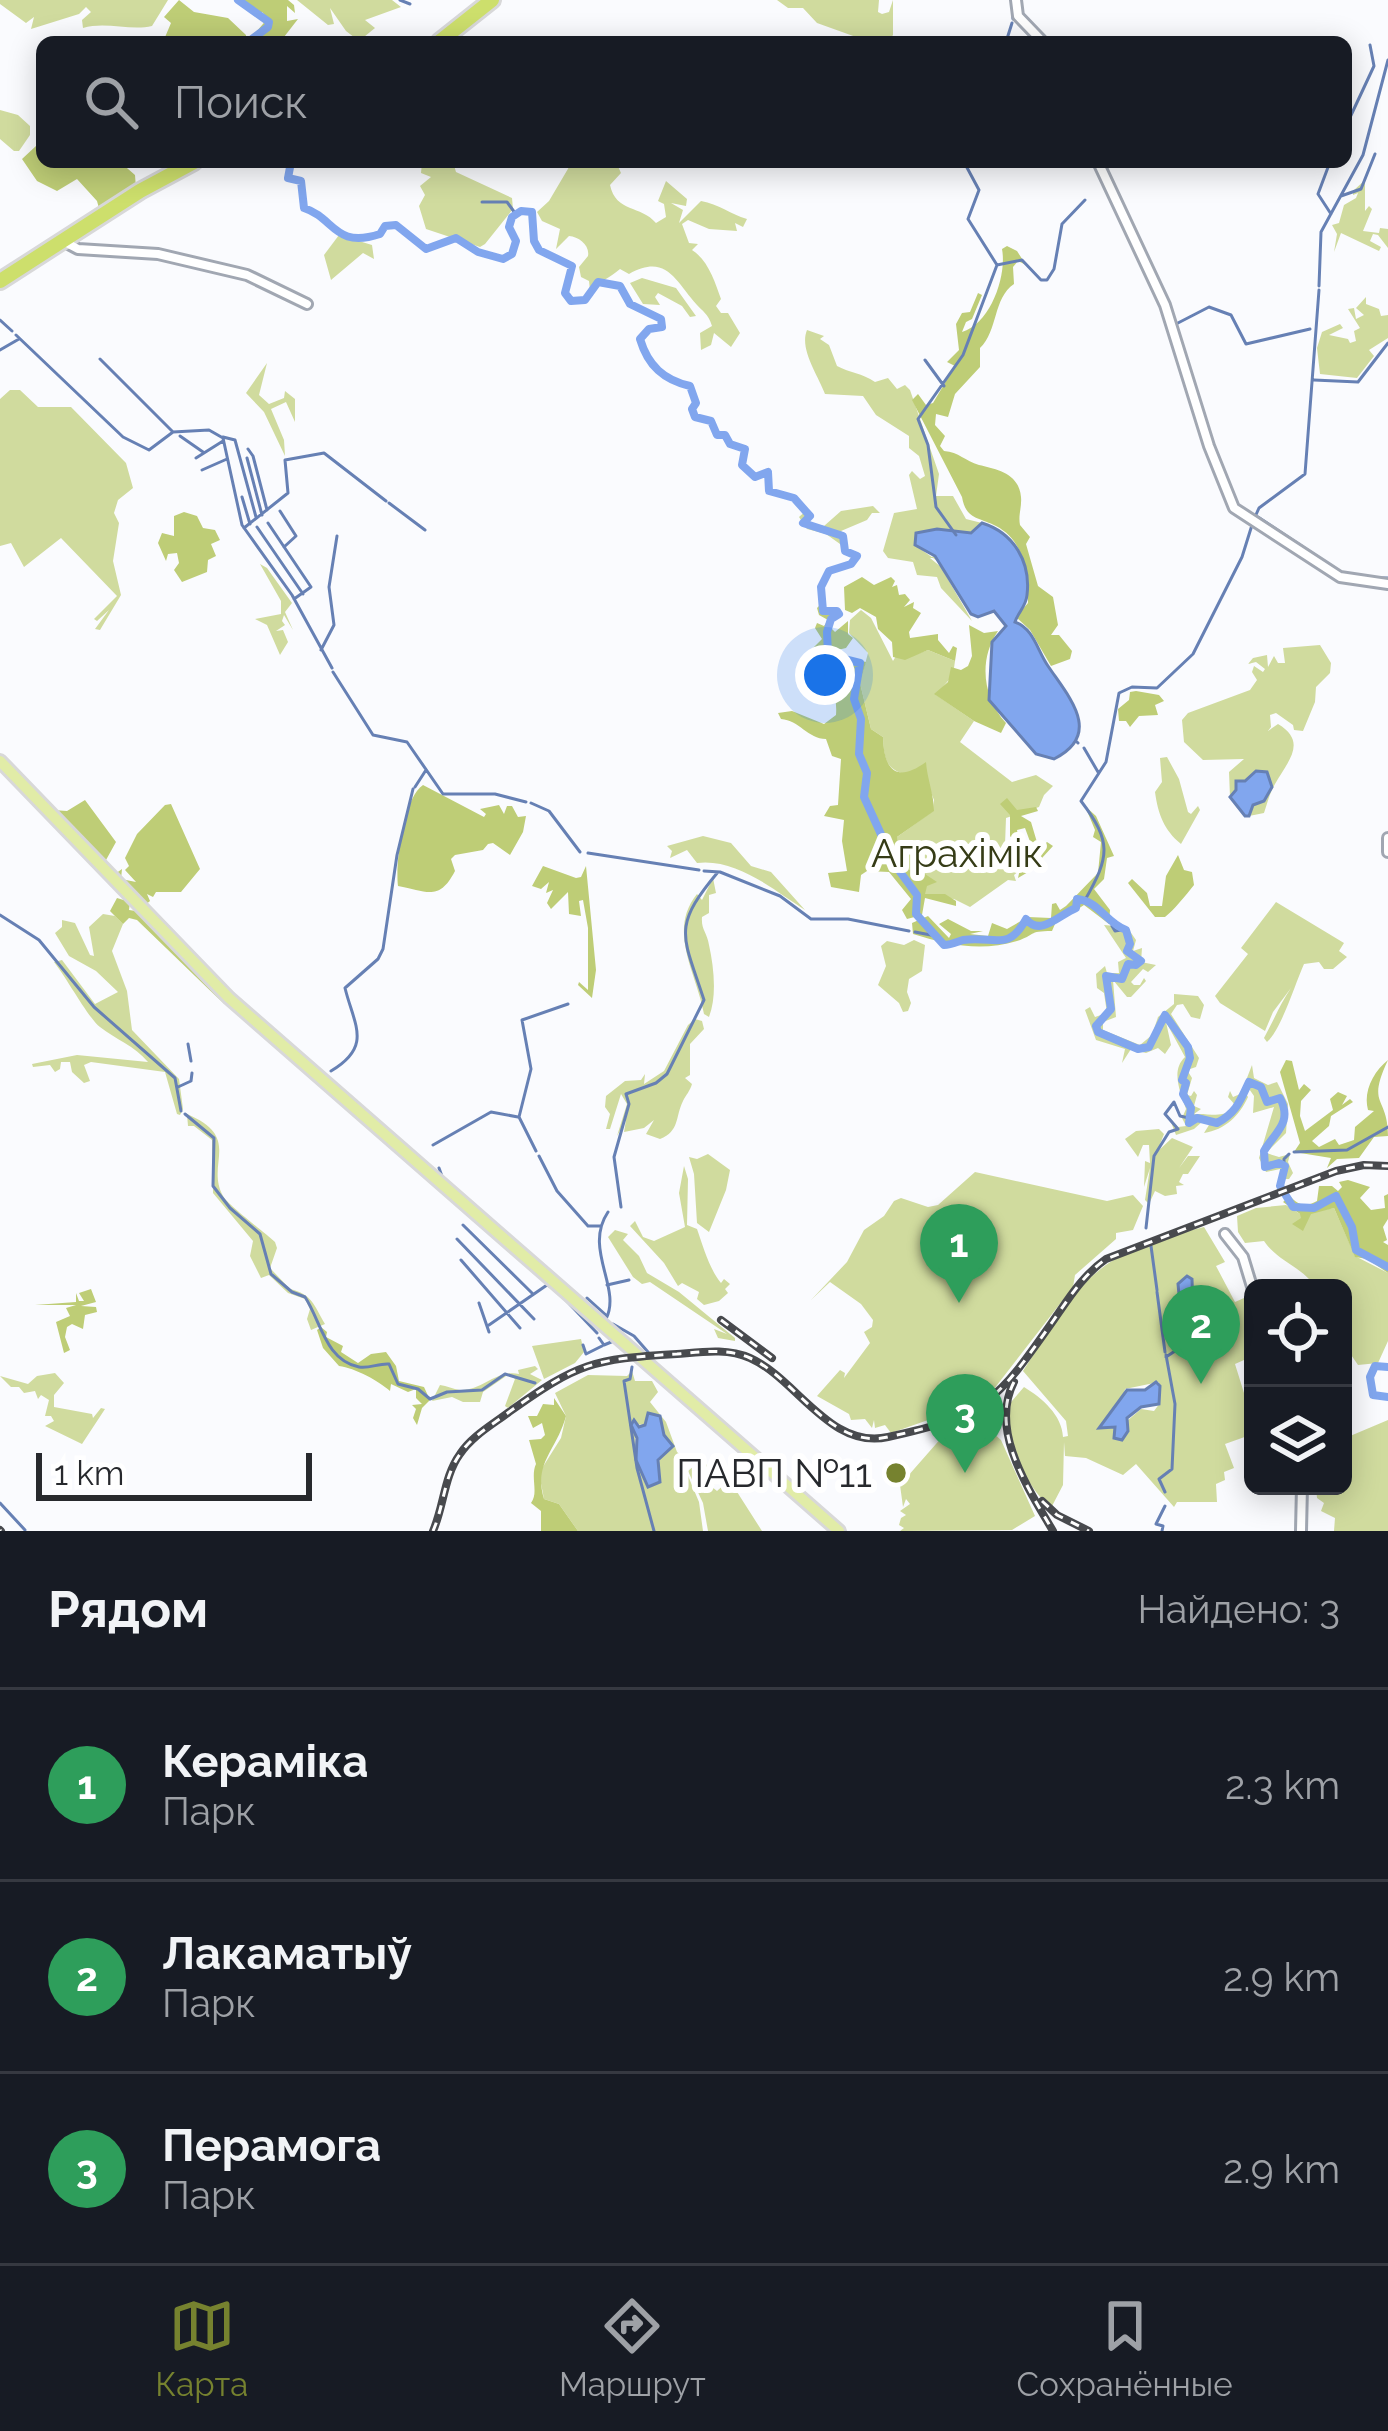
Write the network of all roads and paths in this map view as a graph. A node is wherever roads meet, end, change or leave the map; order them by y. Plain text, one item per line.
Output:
1 (492, 0) edge
2 (1016, 0) edge
3 (447, 36) edge
4 (1037, 36) edge
5 (184, 168) edge
6 (1101, 168) edge
7 (62, 240) junction
8 (0, 280) edge
9 (307, 304) dead end
10 (1388, 584) edge
11 (0, 761) edge
12 (1225, 1234) dead end
13 (1250, 1279) edge
14 (1302, 1495) edge
15 (842, 1531) edge
16 (1301, 1531) edge

1 - 3 highway
2 - 4 street
5 - 7 highway
6 - 10 street
7 - 8 highway
7 - 9 street
11 - 15 main road
12 - 13 street
14 - 16 street

